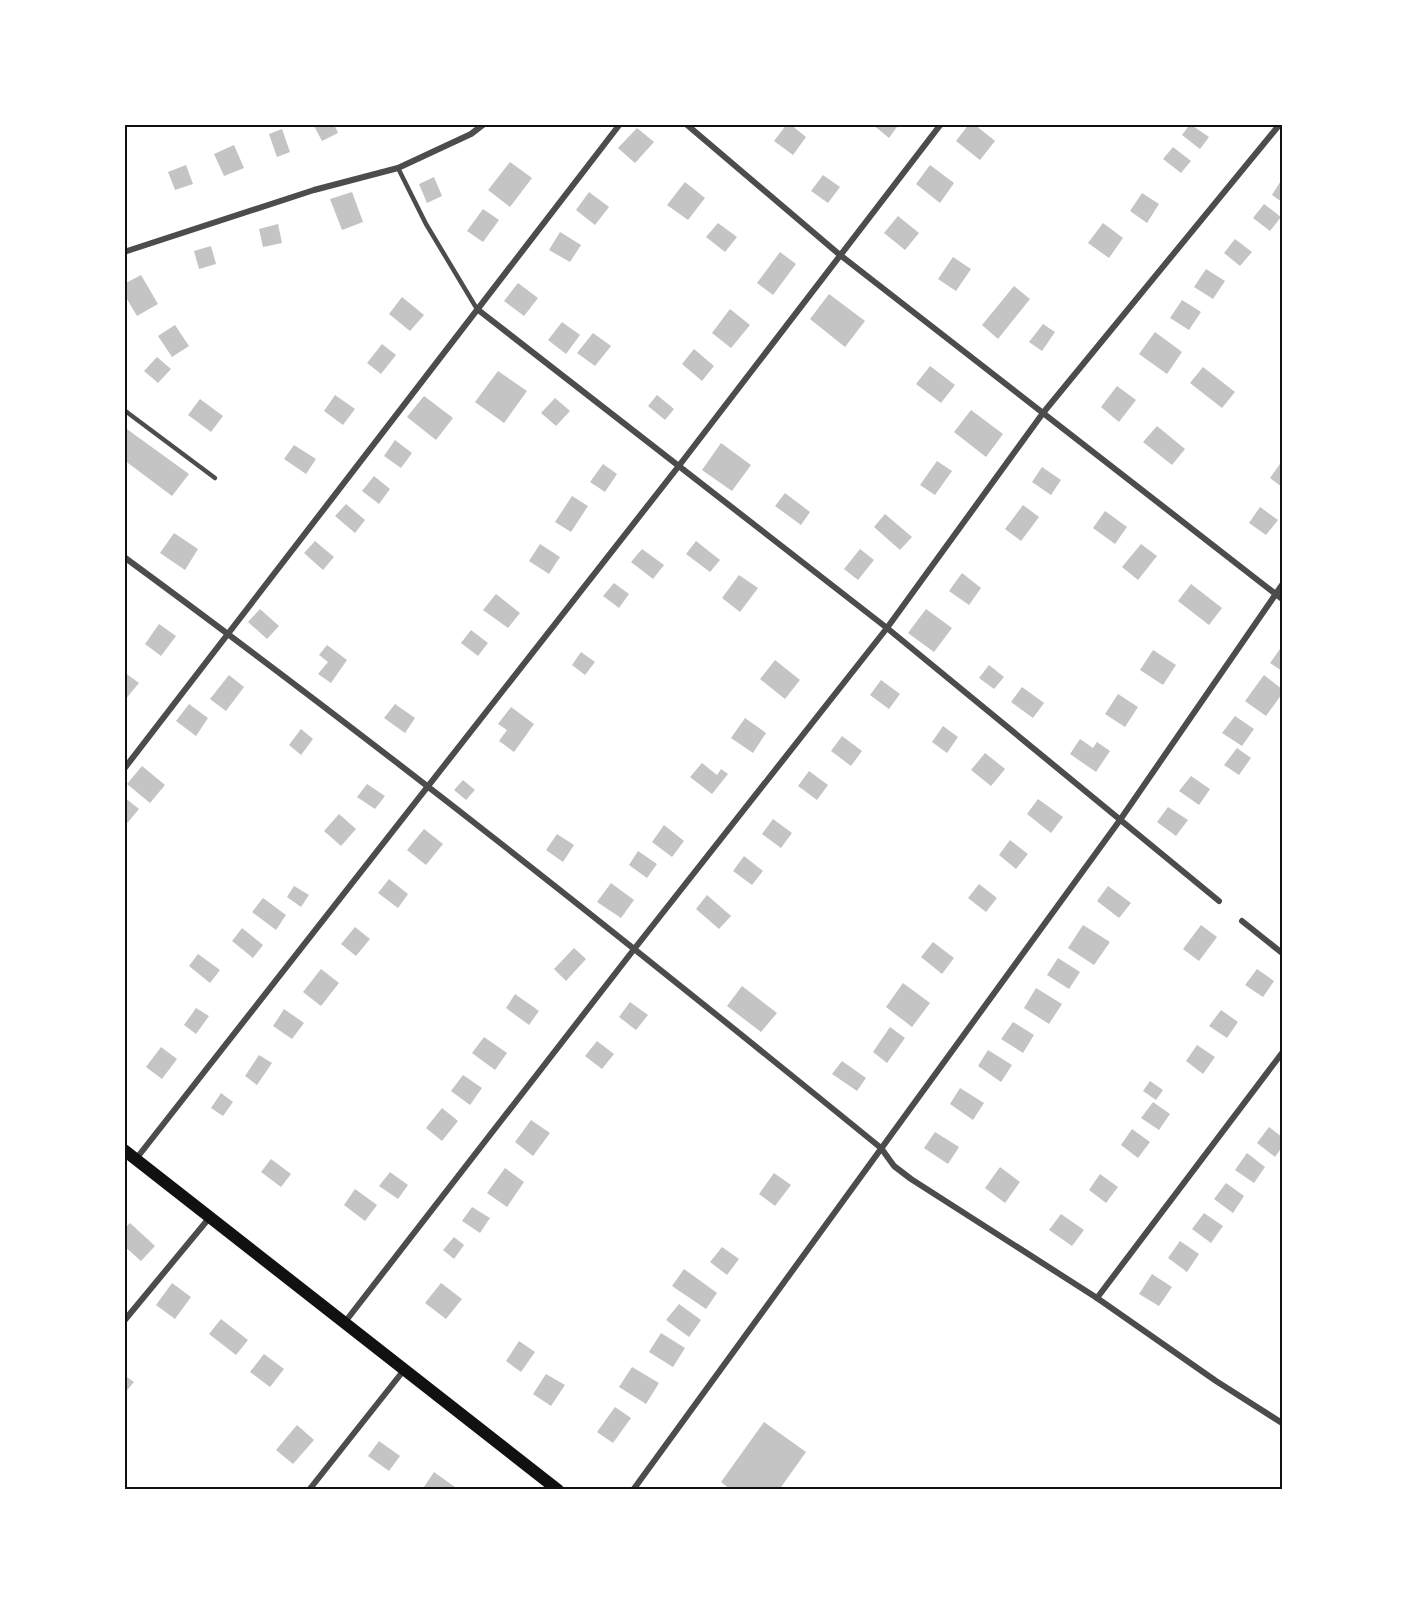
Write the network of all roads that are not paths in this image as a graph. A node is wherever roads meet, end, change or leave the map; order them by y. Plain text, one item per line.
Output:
1 (484, 124) edge
2 (620, 124) edge
3 (686, 124) edge
4 (940, 124) edge
5 (1280, 124) edge
6 (398, 168) junction
7 (124, 252) edge
8 (840, 255) junction
9 (477, 309) junction
10 (124, 410) edge
11 (1043, 413) junction
12 (678, 467) junction
13 (215, 478) dead end
14 (124, 557) edge
15 (1282, 585) edge
16 (1275, 594) junction
17 (1282, 600) edge
18 (887, 628) junction
19 (228, 633) junction
20 (124, 769) edge
21 (428, 786) junction
22 (1120, 820) junction
23 (1219, 901) dead end
24 (1242, 921) dead end
25 (635, 948) junction
26 (1282, 953) edge
27 (1282, 1053) edge
28 (881, 1148) junction
29 (124, 1150) edge
30 (136, 1159) junction
31 (210, 1216) junction
32 (1097, 1298) junction
33 (124, 1321) edge
34 (345, 1322) junction
35 (404, 1370) junction
36 (1282, 1423) edge
37 (309, 1490) edge
38 (558, 1490) edge
39 (633, 1490) edge

1 - 6 street
2 - 9 street
3 - 8 street
4 - 8 street
5 - 11 street
6 - 7 street
6 - 9 lane
8 - 11 street
8 - 12 street
9 - 12 street
9 - 19 street
10 - 13 lane
11 - 16 street
11 - 18 street
12 - 18 street
12 - 21 street
14 - 19 street
15 - 16 street
16 - 17 street
16 - 22 street
18 - 22 street
18 - 25 street
19 - 20 street
19 - 21 street
21 - 25 street
21 - 30 street
22 - 23 street
22 - 28 street
24 - 26 street
25 - 28 street
25 - 34 street
27 - 32 street
28 - 32 street
28 - 39 street
29 - 30 main road
30 - 31 main road
31 - 33 street
31 - 34 main road
32 - 36 street
34 - 35 main road
35 - 37 street
35 - 38 main road

